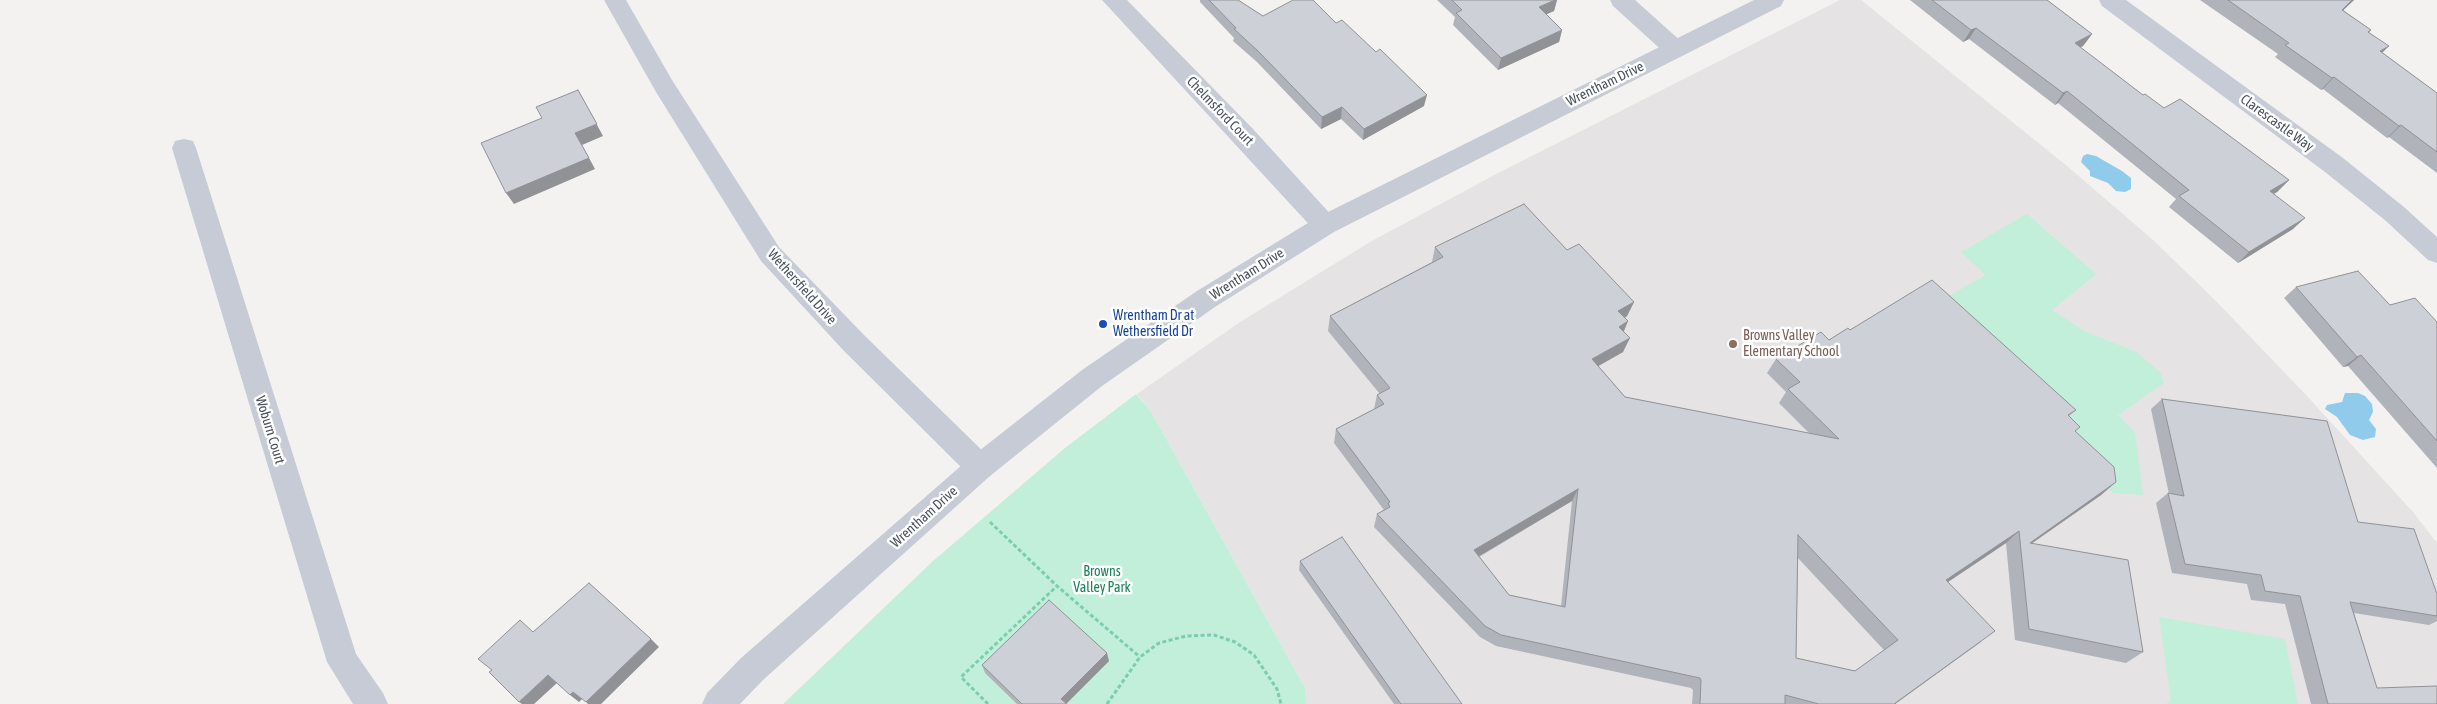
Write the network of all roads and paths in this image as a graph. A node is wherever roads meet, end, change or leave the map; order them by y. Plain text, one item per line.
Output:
1 (615, 0) edge
2 (1113, 0) edge
3 (1621, 0) edge
4 (1773, 0) edge
5 (2110, 0) edge
6 (1675, 49) junction
7 (184, 148) dead end
8 (1325, 225) junction
9 (2437, 253) edge
10 (980, 467) junction
11 (990, 522) dead end
12 (1057, 586) junction
13 (1140, 657) junction
14 (372, 704) edge
15 (718, 704) edge
16 (988, 704) edge
17 (1108, 704) edge
18 (1281, 704) edge

1 - 10 street, Wethersfield Drive
2 - 8 street, Chelmsford Court
3 - 6 street
4 - 6 street, Wrentham Drive
5 - 9 street, Clarescastle Way
6 - 8 street, Wrentham Drive
7 - 14 street, Woburn Court
8 - 10 street, Wrentham Drive
10 - 15 street, Wrentham Drive
11 - 12 path
12 - 13 path
12 - 16 path
13 - 17 path
13 - 18 path

